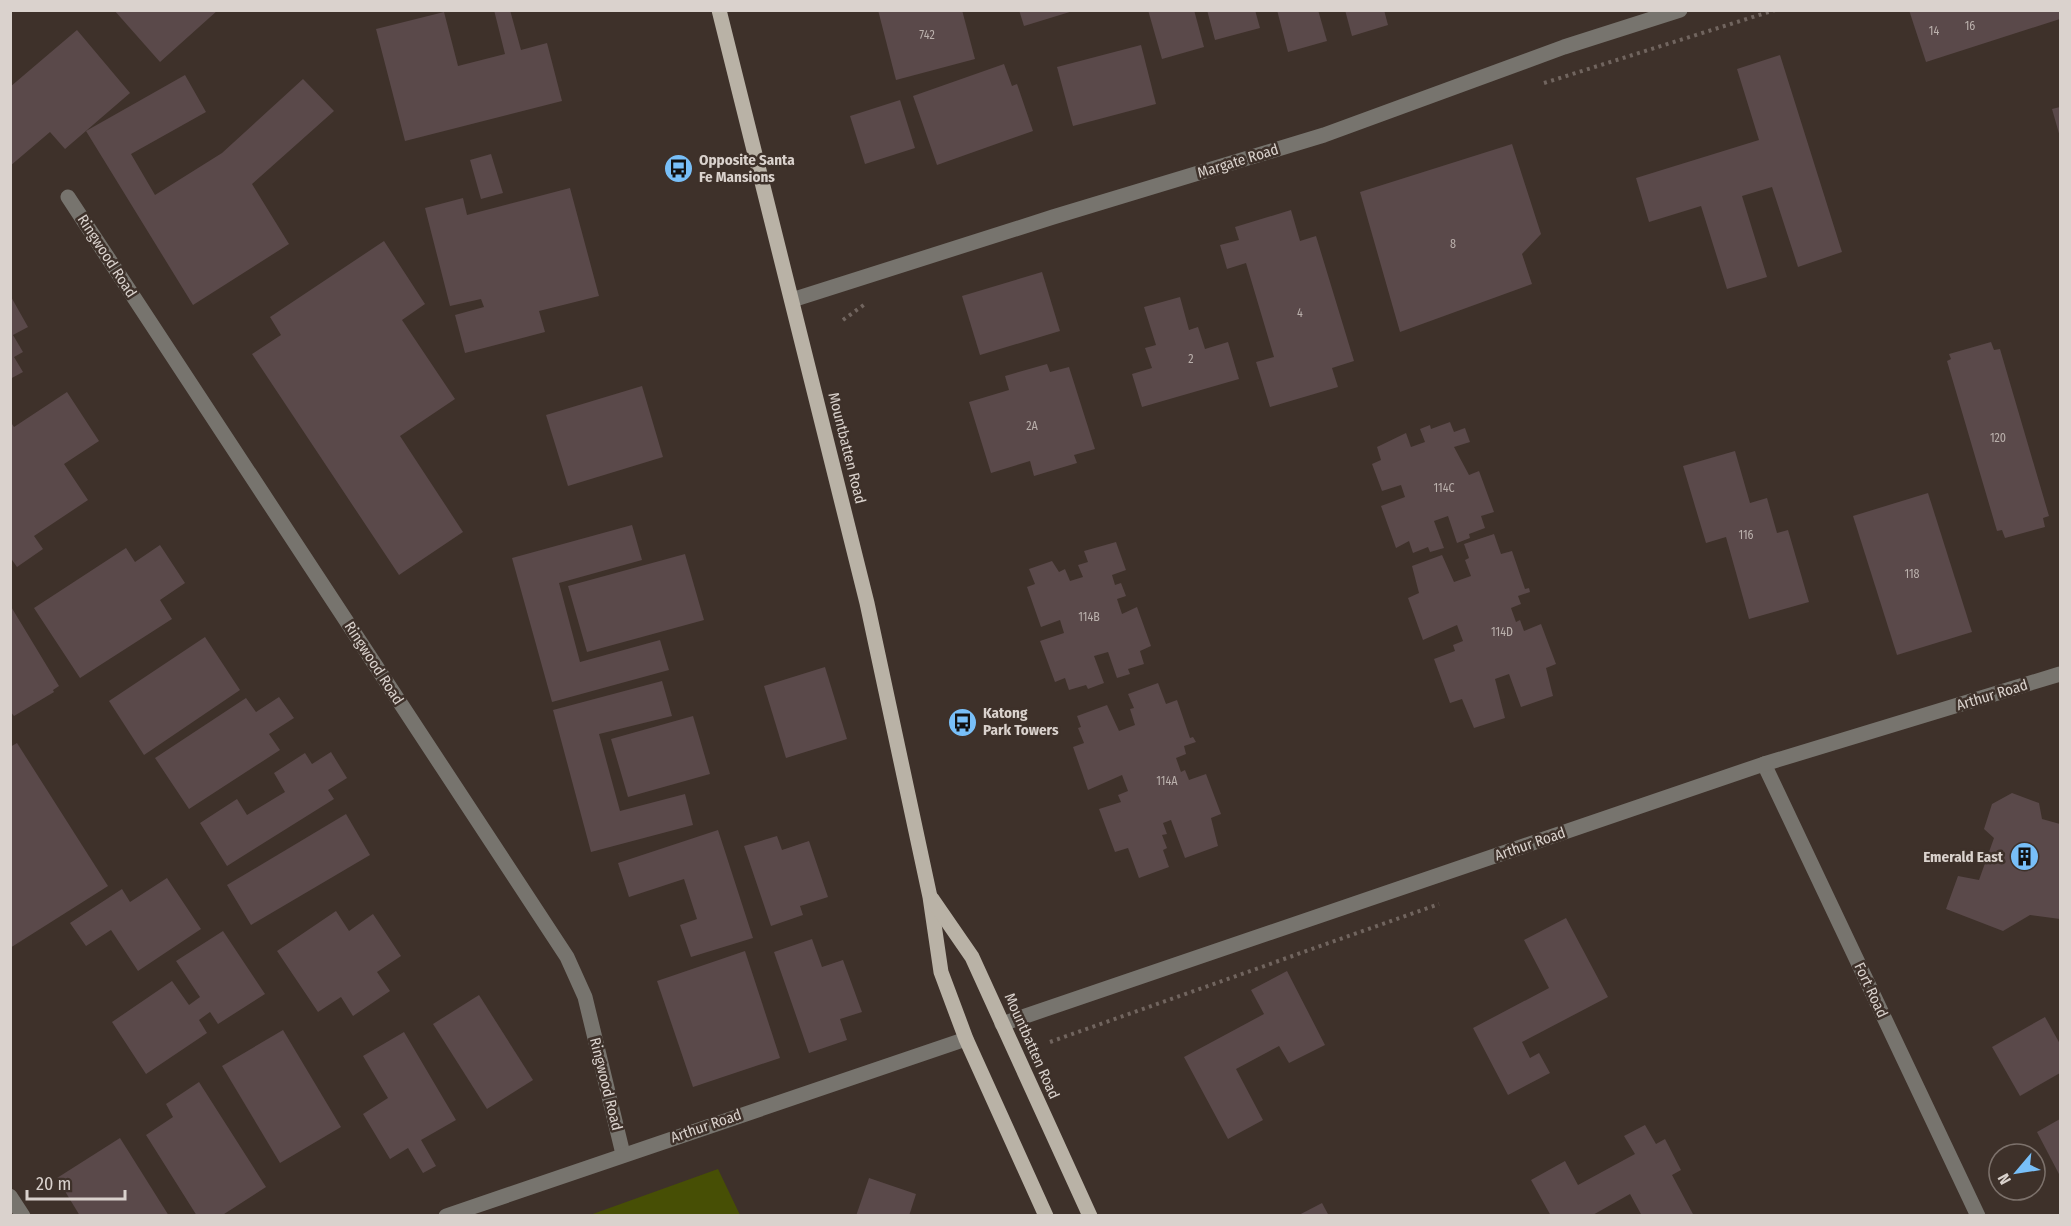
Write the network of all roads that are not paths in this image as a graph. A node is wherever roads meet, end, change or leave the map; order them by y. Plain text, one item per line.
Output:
1 (719, 10) edge
2 (1680, 10) edge
3 (68, 197) dead end
4 (792, 300) junction
5 (2061, 674) edge
6 (1764, 764) junction
7 (930, 897) junction
8 (1002, 1024) junction
9 (966, 1039) junction
10 (623, 1154) junction
11 (10, 1196) edge
12 (23, 1215) edge
13 (446, 1215) edge
14 (1046, 1215) edge
15 (1090, 1215) edge
16 (1978, 1215) edge

1 - 4 main road, Mountbatten Road
2 - 4 street, Margate Road
3 - 10 street, Ringwood Road
4 - 7 main road, Mountbatten Road
5 - 6 street, Arthur Road
6 - 8 street, Arthur Road
6 - 16 street, Fort Road
7 - 8 main road, Mountbatten Road
7 - 9 main road, Mountbatten Road
8 - 15 main road, Mountbatten Road
9 - 10 street, Arthur Road
9 - 14 main road, Mountbatten Road
10 - 13 street, Arthur Road
11 - 12 street

